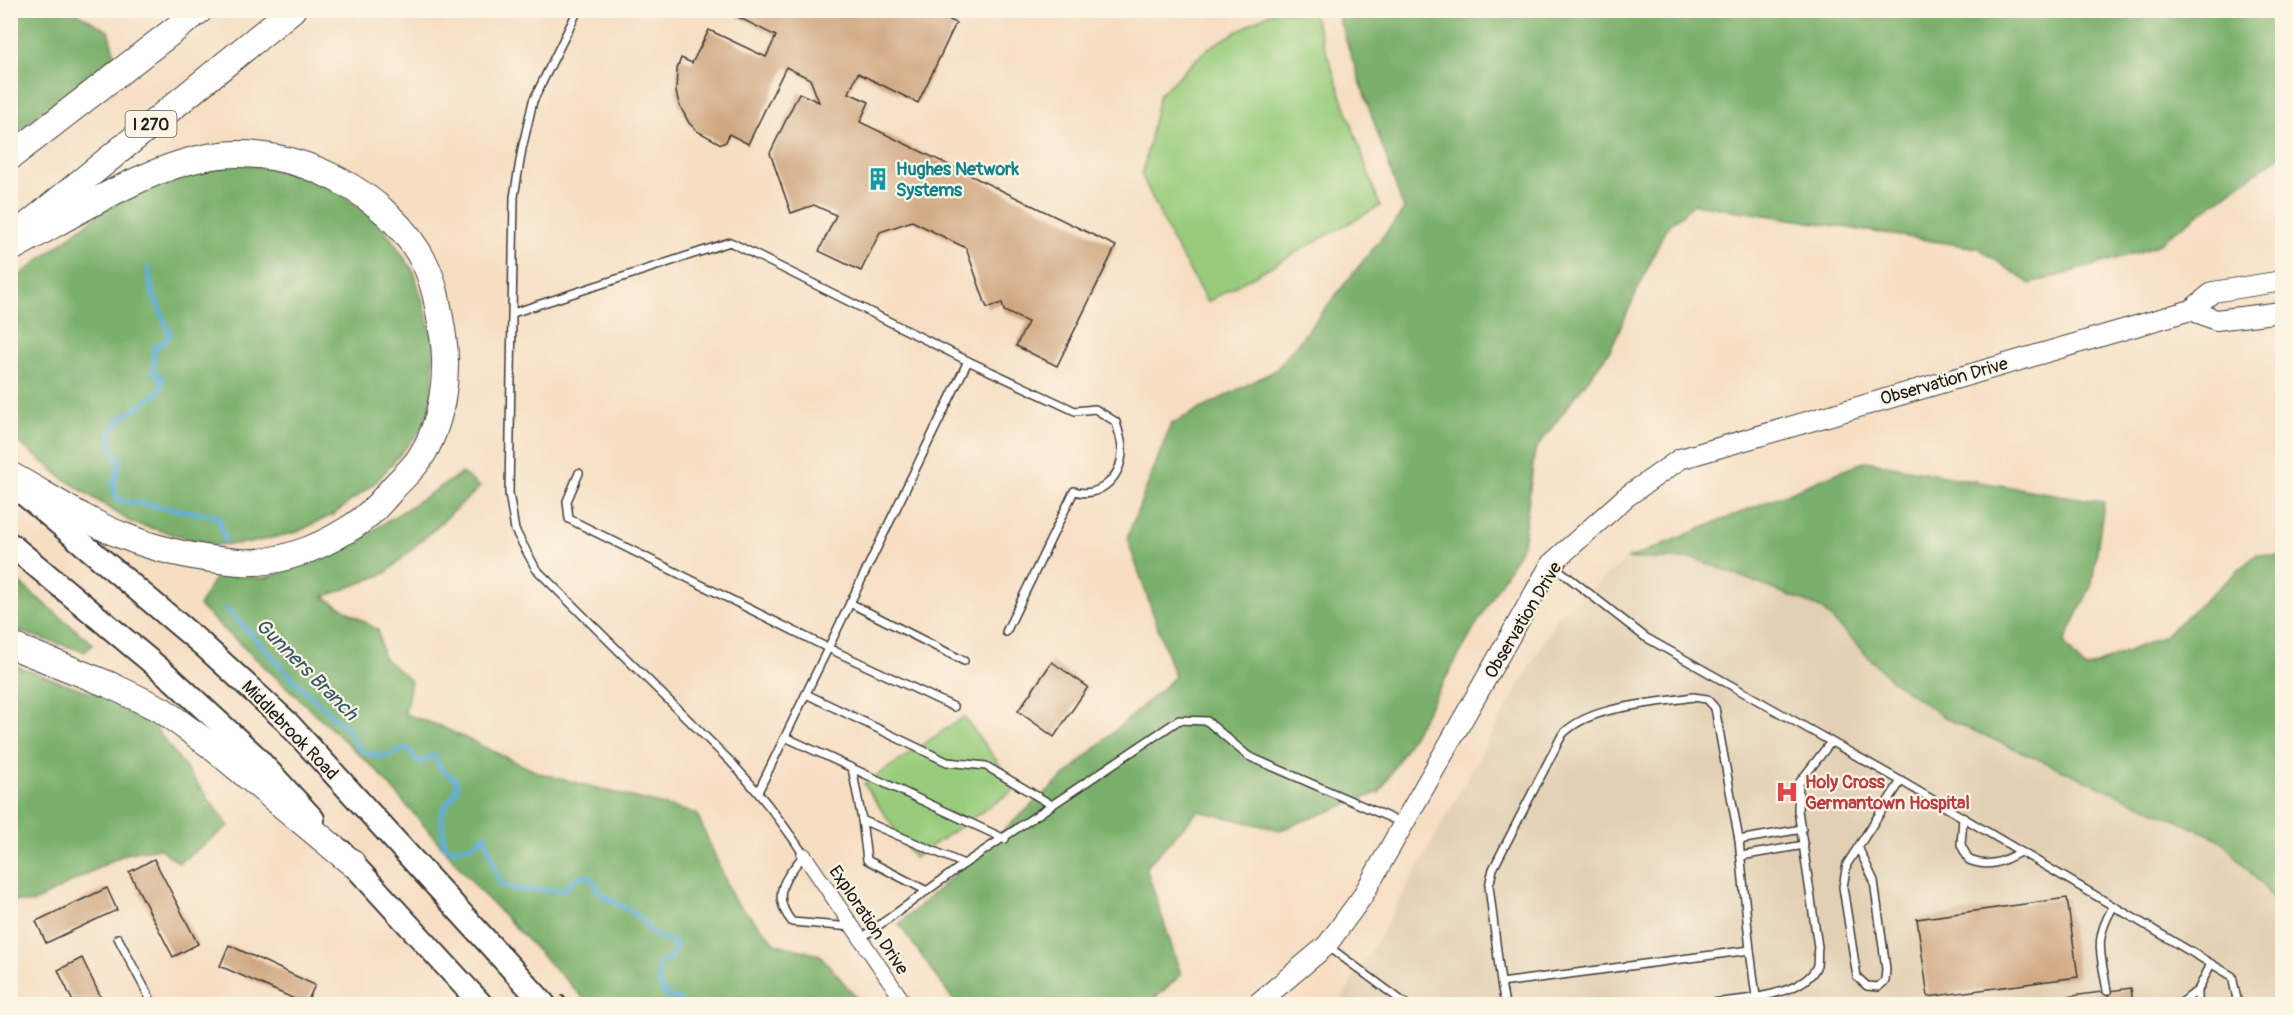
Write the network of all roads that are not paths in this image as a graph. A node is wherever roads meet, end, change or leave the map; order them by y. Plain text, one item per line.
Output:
1 (200, 10) edge
2 (292, 10) edge
3 (578, 10) edge
4 (10, 158) edge
5 (10, 238) edge
6 (10, 249) edge
7 (2283, 281) edge
8 (2191, 310) junction
9 (2283, 312) edge
10 (513, 313) junction
11 (968, 362) junction
12 (579, 473) dead end
13 (10, 475) edge
14 (10, 483) edge
15 (10, 544) edge
16 (1551, 564) junction
17 (850, 603) junction
18 (1006, 632) dead end
19 (10, 645) edge
20 (828, 648) junction
21 (964, 661) dead end
22 (806, 694) junction
23 (954, 707) dead end
24 (785, 737) junction
25 (1831, 742) junction
26 (852, 768) junction
27 (1901, 781) junction
28 (758, 792) junction
29 (1052, 805) junction
30 (1963, 818) junction
31 (862, 820) junction
32 (1404, 824) junction
33 (1802, 829) junction
34 (1005, 839) junction
35 (1738, 840) junction
36 (1804, 845) junction
37 (1858, 849) junction
38 (2020, 852) junction
39 (804, 855) junction
40 (1740, 856) junction
41 (353, 864) junction
42 (964, 864) junction
43 (927, 891) junction
44 (2113, 906) junction
45 (852, 927) junction
46 (118, 938) dead end
47 (860, 939) junction
48 (1327, 945) junction
49 (1750, 950) junction
50 (2211, 964) junction
51 (1501, 983) junction
52 (2198, 990) junction
53 (2107, 991) dead end
54 (1756, 997) junction
55 (153, 1005) edge
56 (481, 1005) edge
57 (544, 1005) edge
58 (904, 1005) edge
59 (1257, 1005) edge
60 (1406, 1005) edge
61 (1505, 1005) edge
62 (1700, 1005) edge
63 (2180, 1005) edge
64 (2198, 1005) edge
65 (2238, 1005) edge

1 - 4 highway
2 - 5 highway, I 270
3 - 10 lane
6 - 13 highway
7 - 8 street, Observation Drive
8 - 9 street
8 - 16 street, Observation Drive
10 - 11 lane
10 - 28 lane
11 - 17 lane
11 - 18 lane
12 - 20 lane
14 - 57 main road, Middlebrook Road
15 - 41 main road
16 - 25 lane
16 - 32 street, Observation Drive
17 - 20 lane
17 - 21 lane
19 - 41 highway
20 - 22 lane
20 - 23 lane
22 - 24 lane
22 - 29 lane
24 - 26 lane
24 - 28 lane
25 - 27 lane
25 - 33 lane
26 - 31 lane
26 - 34 lane
27 - 30 lane
27 - 37 lane
28 - 39 lane
29 - 32 lane
29 - 34 lane
30 - 38 lane
30 - 38 lane
31 - 42 lane
31 - 43 lane
32 - 48 street, Observation Drive
33 - 35 lane
33 - 36 lane
34 - 42 lane
35 - 40 lane
35 - 51 lane
36 - 40 lane
36 - 54 lane
37 - 37 lane
38 - 44 lane
39 - 45 street, Exploration Drive
39 - 45 lane
40 - 49 lane
41 - 56 main road
42 - 43 lane
43 - 47 lane
44 - 50 lane
44 - 53 lane
45 - 47 street, Exploration Drive
46 - 55 lane
47 - 58 street, Exploration Drive
48 - 59 street, Observation Drive
48 - 60 lane
49 - 51 lane
49 - 54 lane
50 - 52 lane
50 - 65 lane
51 - 61 lane
52 - 63 lane
52 - 64 lane
54 - 62 lane

